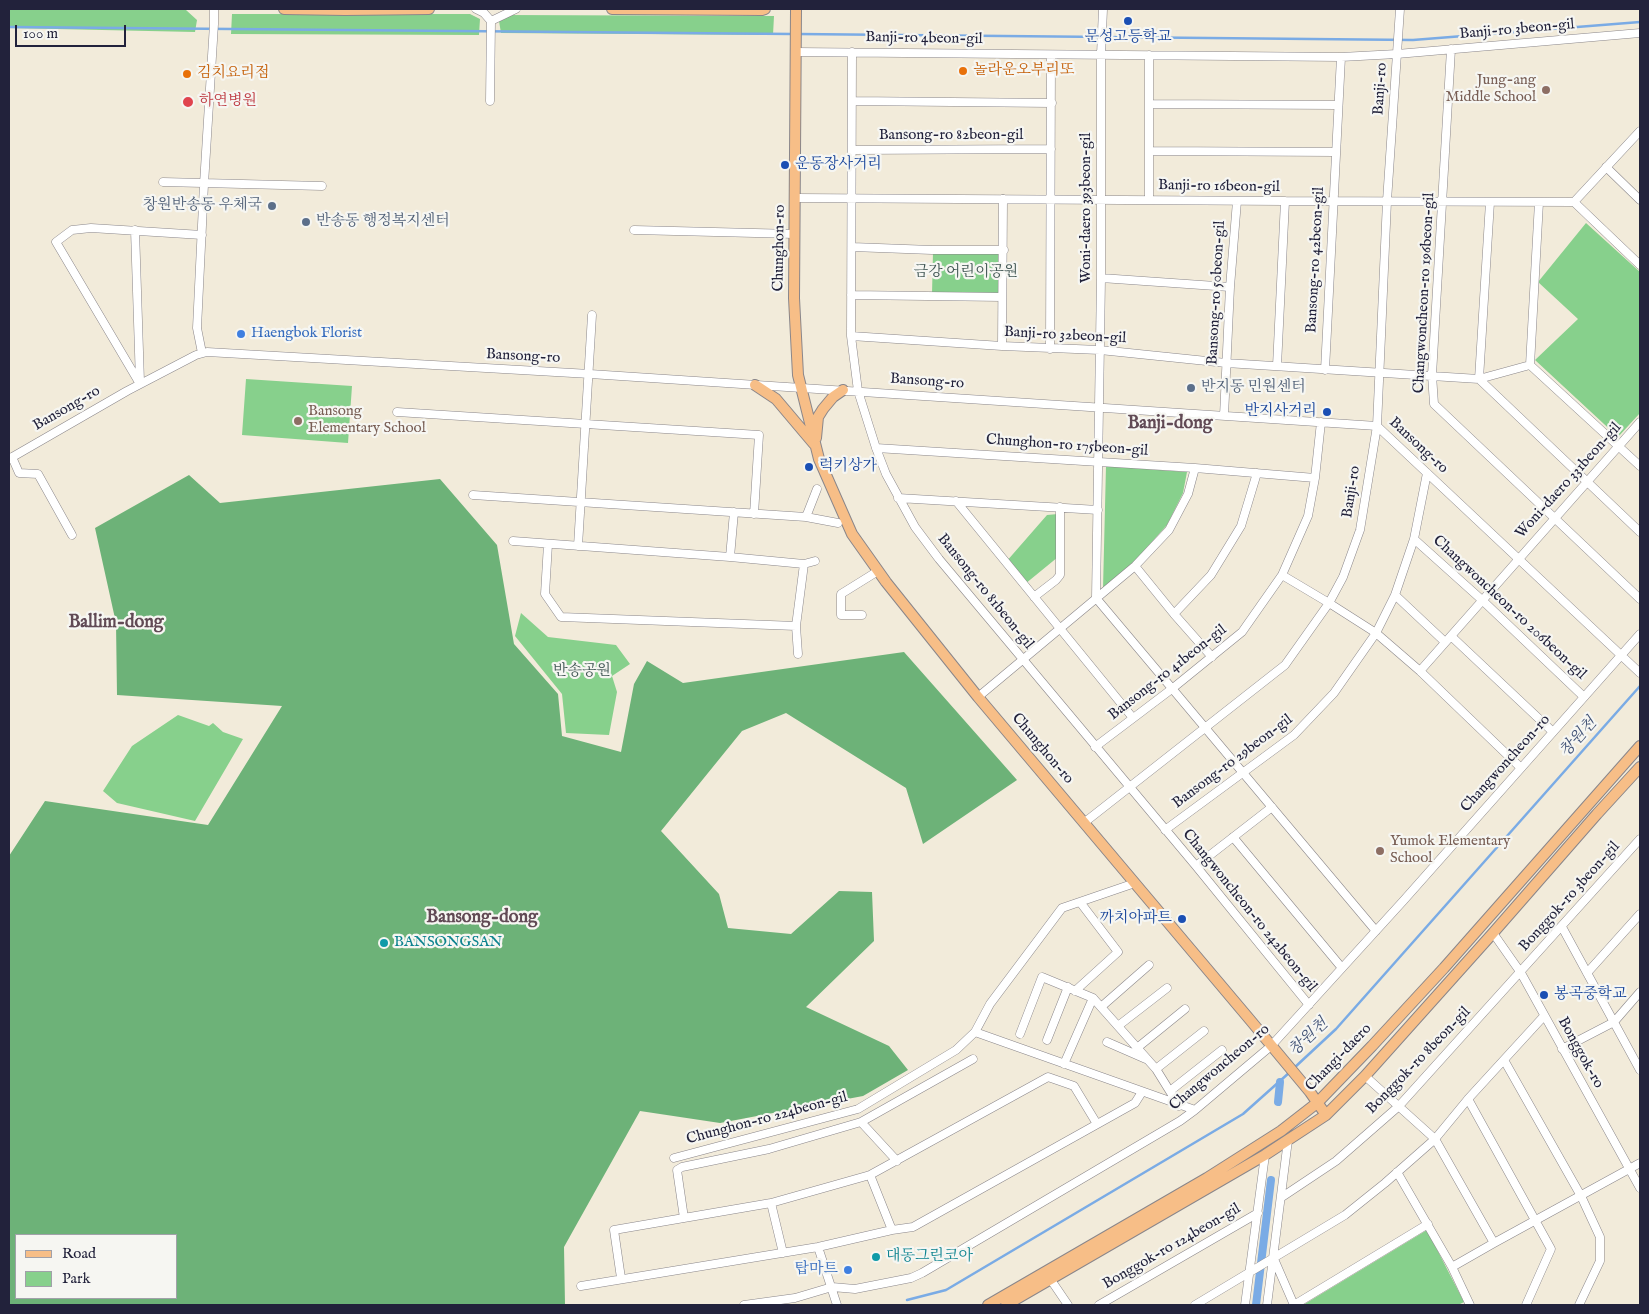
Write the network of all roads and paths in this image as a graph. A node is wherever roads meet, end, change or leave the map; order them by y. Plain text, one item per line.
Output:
1 (214, 9) edge
2 (284, 9) edge
3 (429, 9) edge
4 (476, 9) edge
5 (516, 9) edge
6 (612, 9) edge
7 (765, 9) edge
8 (796, 9) edge
9 (1103, 9) edge
10 (1400, 9) edge
11 (491, 21) junction
12 (1640, 33) edge
13 (1451, 49) junction
14 (796, 50) junction
15 (1397, 51) junction
16 (852, 52) junction
17 (1149, 54) junction
18 (1051, 55) junction
19 (1101, 55) junction
20 (1341, 57) junction
21 (490, 101) dead end
22 (852, 101) junction
23 (1052, 103) junction
24 (1150, 104) junction
25 (1338, 105) junction
26 (1640, 132) edge
27 (1051, 149) junction
28 (852, 150) junction
29 (1150, 151) junction
30 (1336, 152) junction
31 (1606, 167) junction
32 (164, 182) dead end
33 (204, 184) junction
34 (322, 186) dead end
35 (796, 198) junction
36 (851, 198) junction
37 (1003, 199) junction
38 (1051, 199) junction
39 (1100, 200) junction
40 (1150, 200) junction
41 (1640, 200) edge
42 (1237, 201) junction
43 (1333, 201) junction
44 (1388, 201) junction
45 (1443, 201) junction
46 (1284, 202) junction
47 (1490, 202) junction
48 (1538, 202) junction
49 (1574, 202) junction
50 (135, 230) junction
51 (634, 230) dead end
52 (795, 234) junction
53 (202, 235) junction
54 (852, 247) junction
55 (1004, 250) junction
56 (1640, 265) edge
57 (1101, 278) junction
58 (1230, 287) junction
59 (850, 295) junction
60 (1002, 297) junction
61 (592, 315) dead end
62 (851, 336) junction
63 (1002, 346) junction
64 (1050, 349) junction
65 (1100, 350) junction
66 (202, 353) junction
67 (1226, 363) junction
68 (1530, 365) junction
69 (1277, 366) junction
70 (1325, 370) junction
71 (1379, 373) junction
72 (590, 374) junction
73 (1432, 375) junction
74 (1479, 379) junction
75 (140, 384) junction
76 (755, 385) junction
77 (800, 388) junction
78 (842, 390) junction
79 (858, 391) junction
80 (1099, 407) junction
81 (397, 412) dead end
82 (1224, 416) junction
83 (1321, 422) junction
84 (1640, 422) edge
85 (586, 424) junction
86 (1377, 426) junction
87 (816, 446) junction
88 (1619, 446) junction
89 (876, 448) junction
90 (10, 458) edge
91 (1099, 461) junction
92 (1640, 466) edge
93 (1195, 468) junction
94 (1257, 473) junction
95 (1427, 473) junction
96 (1314, 478) junction
97 (1587, 483) junction
98 (817, 489) dead end
99 (473, 495) dead end
100 (898, 498) junction
101 (956, 501) junction
102 (581, 502) junction
103 (1060, 507) junction
104 (1098, 510) junction
105 (734, 512) junction
106 (754, 514) junction
107 (806, 517) junction
108 (1555, 518) junction
109 (838, 523) dead end
110 (1640, 532) edge
111 (72, 535) dead end
112 (1414, 539) junction
113 (513, 542) dead end
114 (548, 544) junction
115 (578, 546) junction
116 (730, 557) junction
117 (1519, 559) junction
118 (815, 560) dead end
119 (804, 564) junction
120 (1135, 566) junction
121 (878, 571) junction
122 (1282, 576) junction
123 (1394, 595) junction
124 (1034, 598) junction
125 (1096, 598) junction
126 (1640, 599) edge
127 (1482, 600) junction
128 (1329, 603) junction
129 (1174, 614) junction
130 (862, 615) dead end
131 (796, 626) junction
132 (1060, 629) junction
133 (1376, 633) junction
134 (1640, 634) edge
135 (1448, 639) junction
136 (798, 654) dead end
137 (1212, 657) junction
138 (1625, 658) junction
139 (1023, 660) junction
140 (1420, 671) junction
141 (1640, 673) edge
142 (1173, 688) junction
143 (978, 697) junction
144 (1584, 697) junction
145 (1133, 718) junction
146 (1205, 728) junction
147 (1553, 732) junction
148 (1640, 746) edge
149 (1095, 747) junction
150 (1640, 767) edge
151 (1522, 768) junction
152 (1243, 773) junction
153 (1129, 788) junction
154 (1272, 807) junction
155 (1085, 822) junction
156 (1165, 830) junction
157 (1233, 837) junction
158 (1640, 839) edge
159 (1196, 866) junction
160 (1135, 883) junction
161 (1080, 902) junction
162 (1640, 914) edge
163 (1485, 921) junction
164 (1562, 927) junction
165 (1376, 931) junction
166 (1493, 933) junction
167 (1149, 965) dead end
168 (1342, 968) junction
169 (1521, 973) junction
170 (1587, 973) junction
171 (1167, 988) dead end
172 (1072, 989) junction
173 (1640, 992) edge
174 (1093, 998) junction
175 (1309, 1005) junction
176 (1101, 1007) junction
177 (1185, 1009) dead end
178 (1544, 1016) junction
179 (1614, 1022) junction
180 (1118, 1026) junction
181 (1204, 1031) dead end
182 (975, 1032) junction
183 (1020, 1034) dead end
184 (1046, 1040) dead end
185 (1107, 1042) dead end
186 (1137, 1048) junction
187 (1274, 1048) junction
188 (1562, 1049) junction
189 (1222, 1050) dead end
190 (973, 1059) dead end
191 (1148, 1059) junction
192 (1504, 1060) junction
193 (1064, 1064) junction
194 (1156, 1069) junction
195 (1640, 1070) edge
196 (1365, 1076) junction
197 (1170, 1091) junction
198 (1142, 1092) junction
199 (1468, 1099) junction
200 (1317, 1103) junction
201 (1179, 1106) junction
202 (1399, 1106) junction
203 (1195, 1110) junction
204 (1326, 1115) junction
205 (861, 1122) junction
206 (1097, 1124) junction
207 (1435, 1139) junction
208 (1288, 1140) junction
209 (1264, 1155) junction
210 (674, 1158) dead end
211 (897, 1161) junction
212 (1640, 1163) edge
213 (1630, 1169) junction
214 (1397, 1172) junction
215 (870, 1176) junction
216 (1640, 1188) edge
217 (1282, 1196) junction
218 (1581, 1196) junction
219 (770, 1203) junction
220 (1258, 1213) junction
221 (684, 1218) junction
222 (1536, 1221) junction
223 (1428, 1224) junction
224 (892, 1230) junction
225 (1494, 1243) junction
226 (818, 1248) junction
227 (784, 1253) junction
228 (1270, 1260) junction
229 (1452, 1268) junction
230 (1252, 1271) junction
231 (621, 1278) junction
232 (1051, 1280) junction
233 (581, 1286) dead end
234 (833, 1291) junction
235 (744, 1305) edge
236 (836, 1305) edge
237 (988, 1305) edge
238 (1006, 1305) edge
239 (1068, 1305) edge
240 (1099, 1305) edge
241 (1195, 1305) edge
242 (1245, 1305) edge
243 (1267, 1305) edge
244 (1294, 1305) edge
245 (1469, 1305) edge
246 (1526, 1305) edge
247 (1579, 1305) edge

1 - 33 street
2 - 3 main road
4 - 11 street
5 - 11 street
6 - 7 main road
8 - 14 main road, Chunghon-ro
9 - 19 street, Woni-daero 393beon-gil
10 - 15 street, Banji-ro
11 - 21 street
12 - 13 street, Banji-ro 3beon-gil
13 - 15 street, Banji-ro 3beon-gil
13 - 45 street, Changwoncheon-ro 196beon-gil
14 - 16 street, Banji-ro 4beon-gil
14 - 35 main road, Chunghon-ro
15 - 20 street, Banji-ro 4beon-gil
15 - 44 street, Banji-ro
16 - 18 street, Banji-ro 4beon-gil
16 - 22 street
17 - 19 street, Banji-ro 4beon-gil
17 - 20 street, Banji-ro 4beon-gil
17 - 24 street
18 - 19 street, Banji-ro 4beon-gil
18 - 23 street
19 - 39 street, Woni-daero 393beon-gil
20 - 25 street, Bansong-ro 42beon-gil
22 - 23 street
22 - 28 street
23 - 27 street
24 - 25 street
24 - 29 street
25 - 30 street, Bansong-ro 42beon-gil
26 - 31 street
27 - 28 street, Bansong-ro 82beon-gil
27 - 38 street
28 - 36 street
29 - 30 street
29 - 40 street
30 - 43 street, Bansong-ro 42beon-gil
31 - 41 street
31 - 49 street
32 - 33 street
33 - 34 street
33 - 53 street
35 - 36 street, Banji-ro 16beon-gil
35 - 52 main road, Chunghon-ro
36 - 37 street, Banji-ro 16beon-gil
36 - 54 street
37 - 38 street, Banji-ro 16beon-gil
37 - 55 street
38 - 39 street, Banji-ro 16beon-gil
38 - 64 street
39 - 40 street, Banji-ro 16beon-gil
39 - 57 street, Woni-daero 393beon-gil
40 - 42 street, Banji-ro 16beon-gil
42 - 46 street, Banji-ro 16beon-gil
42 - 58 street, Bansong-ro 50beon-gil
43 - 44 street, Banji-ro 16beon-gil
43 - 46 street, Banji-ro 16beon-gil
43 - 70 street, Bansong-ro 42beon-gil
44 - 45 street, Banji-ro 16beon-gil
44 - 71 street, Banji-ro
45 - 47 street, Banji-ro 16beon-gil
45 - 73 street, Changwoncheon-ro 196beon-gil
46 - 69 street
47 - 48 street, Banji-ro 16beon-gil
47 - 74 street
48 - 49 street, Banji-ro 16beon-gil
48 - 68 street
49 - 56 street
50 - 53 street
50 - 75 street
50 - 75 street
51 - 52 street
52 - 77 main road, Chunghon-ro
53 - 66 street
54 - 55 street
54 - 59 street
55 - 60 street
57 - 58 street
57 - 65 street, Woni-daero 393beon-gil
58 - 67 street, Bansong-ro 50beon-gil
59 - 60 street
59 - 62 street
60 - 63 street
61 - 72 street
62 - 63 street, Banji-ro 32beon-gil
62 - 79 street
63 - 64 street, Banji-ro 32beon-gil
64 - 65 street, Banji-ro 32beon-gil
65 - 67 street, Banji-ro 32beon-gil
65 - 80 street, Woni-daero 393beon-gil
66 - 72 street, Bansong-ro
66 - 75 street, Bansong-ro
67 - 69 street, Banji-ro 32beon-gil
67 - 82 street, Bansong-ro 50beon-gil
68 - 74 street
68 - 88 street
69 - 70 street, Banji-ro 32beon-gil
70 - 71 street, Banji-ro 32beon-gil
71 - 73 street, Banji-ro 32beon-gil
71 - 86 street, Banji-ro
72 - 76 street, Bansong-ro
72 - 85 street
73 - 74 street, Banji-ro 32beon-gil
73 - 108 street, Changwoncheon-ro 196beon-gil
74 - 97 street
75 - 90 street, Bansong-ro
76 - 77 street, Bansong-ro
76 - 87 main road, Chunghon-ro
77 - 78 street, Bansong-ro
77 - 87 main road, Chunghon-ro
78 - 79 street, Bansong-ro
78 - 87 main road, Chunghon-ro
79 - 80 street, Bansong-ro
79 - 89 street, Bansong-ro 81beon-gil
80 - 82 street, Bansong-ro
80 - 91 street, Woni-daero 393beon-gil
81 - 85 street
82 - 83 street, Bansong-ro
83 - 86 street, Bansong-ro
83 - 96 street, Bansong-ro 41beon-gil
84 - 88 street, Woni-daero 331beon-gil
85 - 102 street
85 - 106 street
86 - 95 street, Bansong-ro
86 - 128 street, Banji-ro
87 - 121 main road, Chunghon-ro
88 - 92 street
88 - 97 street, Woni-daero 331beon-gil
89 - 91 street, Chunghon-ro 175beon-gil
89 - 100 street, Bansong-ro 81beon-gil
90 - 111 street
91 - 93 street, Chunghon-ro 175beon-gil
91 - 104 street, Woni-daero 393beon-gil
93 - 94 street, Chunghon-ro 175beon-gil
93 - 120 street
94 - 96 street, Chunghon-ro 175beon-gil
94 - 129 street
95 - 112 street, Bansong-ro 29beon-gil
95 - 117 street, Bansong-ro
96 - 122 street, Bansong-ro 41beon-gil
97 - 108 street, Woni-daero 331beon-gil
97 - 110 street
98 - 107 street
99 - 102 street
100 - 101 street
100 - 139 street, Bansong-ro 81beon-gil
101 - 103 street
101 - 124 street
102 - 105 street
102 - 115 street
103 - 104 street
103 - 124 street
104 - 125 street, Woni-daero 393beon-gil
105 - 106 street
105 - 116 street
106 - 107 street
107 - 109 street
108 - 117 street, Woni-daero 331beon-gil
108 - 126 street, Changwoncheon-ro 196beon-gil
112 - 123 street, Bansong-ro 29beon-gil
112 - 127 street, Changwoncheon-ro 206beon-gil
113 - 114 street
114 - 115 street
114 - 131 street
115 - 116 street
116 - 119 street
117 - 127 street, Woni-daero 331beon-gil
117 - 138 street, Bansong-ro
118 - 119 street
119 - 131 street
120 - 125 street
120 - 129 street
121 - 130 street
121 - 143 main road, Chunghon-ro
122 - 128 street
122 - 137 street, Bansong-ro 41beon-gil
123 - 133 street, Bansong-ro 29beon-gil
123 - 135 street
124 - 132 street
125 - 132 street
125 - 142 street
127 - 135 street, Woni-daero 331beon-gil
127 - 144 street, Changwoncheon-ro 206beon-gil
128 - 133 street
128 - 146 street, Banji-ro
129 - 137 street
131 - 136 street
132 - 139 street
132 - 145 street
133 - 140 street
133 - 152 street, Bansong-ro 29beon-gil
134 - 138 street, Changwoncheon-ro
135 - 140 street, Woni-daero 331beon-gil
135 - 147 street
137 - 142 street, Bansong-ro 41beon-gil
138 - 141 street, Bansong-ro
138 - 144 street, Changwoncheon-ro
139 - 143 street
139 - 149 street, Bansong-ro 81beon-gil
140 - 151 street
142 - 145 street, Bansong-ro 41beon-gil
142 - 146 street
143 - 155 main road, Chunghon-ro
144 - 147 street, Changwoncheon-ro
145 - 149 street, Bansong-ro 41beon-gil
146 - 152 street
146 - 153 street, Banji-ro
147 - 151 street, Changwoncheon-ro
148 - 163 main road, Changi-daero
149 - 153 street, Bansong-ro 81beon-gil
150 - 166 main road, Changi-daero
151 - 165 street, Changwoncheon-ro
152 - 154 street
152 - 156 street, Bansong-ro 29beon-gil
153 - 155 street, Banji-ro
153 - 156 street, Changwoncheon-ro 242beon-gil
154 - 157 street
154 - 165 street
155 - 160 main road, Chunghon-ro
156 - 159 street, Changwoncheon-ro 242beon-gil
157 - 159 street
157 - 168 street
158 - 164 street, Bonggok-ro 3beon-gil
159 - 175 street, Changwoncheon-ro 242beon-gil
160 - 161 street, Chunghon-ro 224beon-gil
160 - 187 main road, Chunghon-ro
161 - 172 street
161 - 182 street, Chunghon-ro 224beon-gil
162 - 170 street
163 - 166 main road
163 - 200 main road, Changi-daero
164 - 169 street, Bonggok-ro 3beon-gil
164 - 170 street
165 - 168 street, Changwoncheon-ro
166 - 169 street, Bonggok-ro
166 - 196 main road, Changi-daero
167 - 176 street
168 - 175 street, Changwoncheon-ro
169 - 178 street, Bonggok-ro
169 - 202 street, Bonggok-ro 8beon-gil
170 - 179 street
171 - 180 street
172 - 174 street
172 - 183 street
172 - 184 street
173 - 179 street
174 - 176 street
174 - 193 street
175 - 187 street, Changwoncheon-ro
176 - 180 street
177 - 186 street
178 - 188 street, Bonggok-ro
178 - 192 street
179 - 188 street
179 - 195 street
180 - 186 street
181 - 194 street
182 - 193 street
182 - 210 street, Chunghon-ro 224beon-gil
185 - 191 street
186 - 191 street
187 - 200 main road, Chunghon-ro
187 - 203 street, Changwoncheon-ro
188 - 213 street, Bonggok-ro
189 - 197 street
190 - 205 street
191 - 194 street
192 - 199 street
192 - 218 street
193 - 198 street
194 - 197 street
196 - 202 street
196 - 204 main road, Changi-daero
197 - 201 street
198 - 201 street
198 - 206 street
199 - 207 street
199 - 222 street
200 - 204 main road
200 - 237 main road, Changi-daero
201 - 203 street
202 - 207 street
202 - 217 street, Bonggok-ro 8beon-gil
203 - 234 street, Changwoncheon-ro
204 - 208 main road, Changi-daero
205 - 211 street
205 - 221 street
206 - 211 street
206 - 224 street
207 - 214 street
207 - 225 street
208 - 209 main road, Changi-daero
208 - 217 street
209 - 220 street
209 - 232 main road, Changi-daero
211 - 215 street
212 - 213 street
213 - 216 street, Bonggok-ro
213 - 218 street
214 - 223 street
214 - 228 street
215 - 219 street
215 - 224 street
217 - 228 street
218 - 222 street
218 - 247 street
219 - 221 street
219 - 227 street
220 - 230 street
220 - 240 street, Bonggok-ro 124beon-gil
221 - 231 street
222 - 225 street
222 - 246 street
223 - 229 street
223 - 244 street
224 - 226 street
225 - 229 street
226 - 227 street
226 - 234 street
227 - 231 street
228 - 230 street
228 - 243 street
228 - 244 street
229 - 245 street
230 - 241 street
230 - 242 street
231 - 233 street
232 - 238 main road, Changi-daero
232 - 239 street
234 - 235 street, Changwoncheon-ro
234 - 236 street

